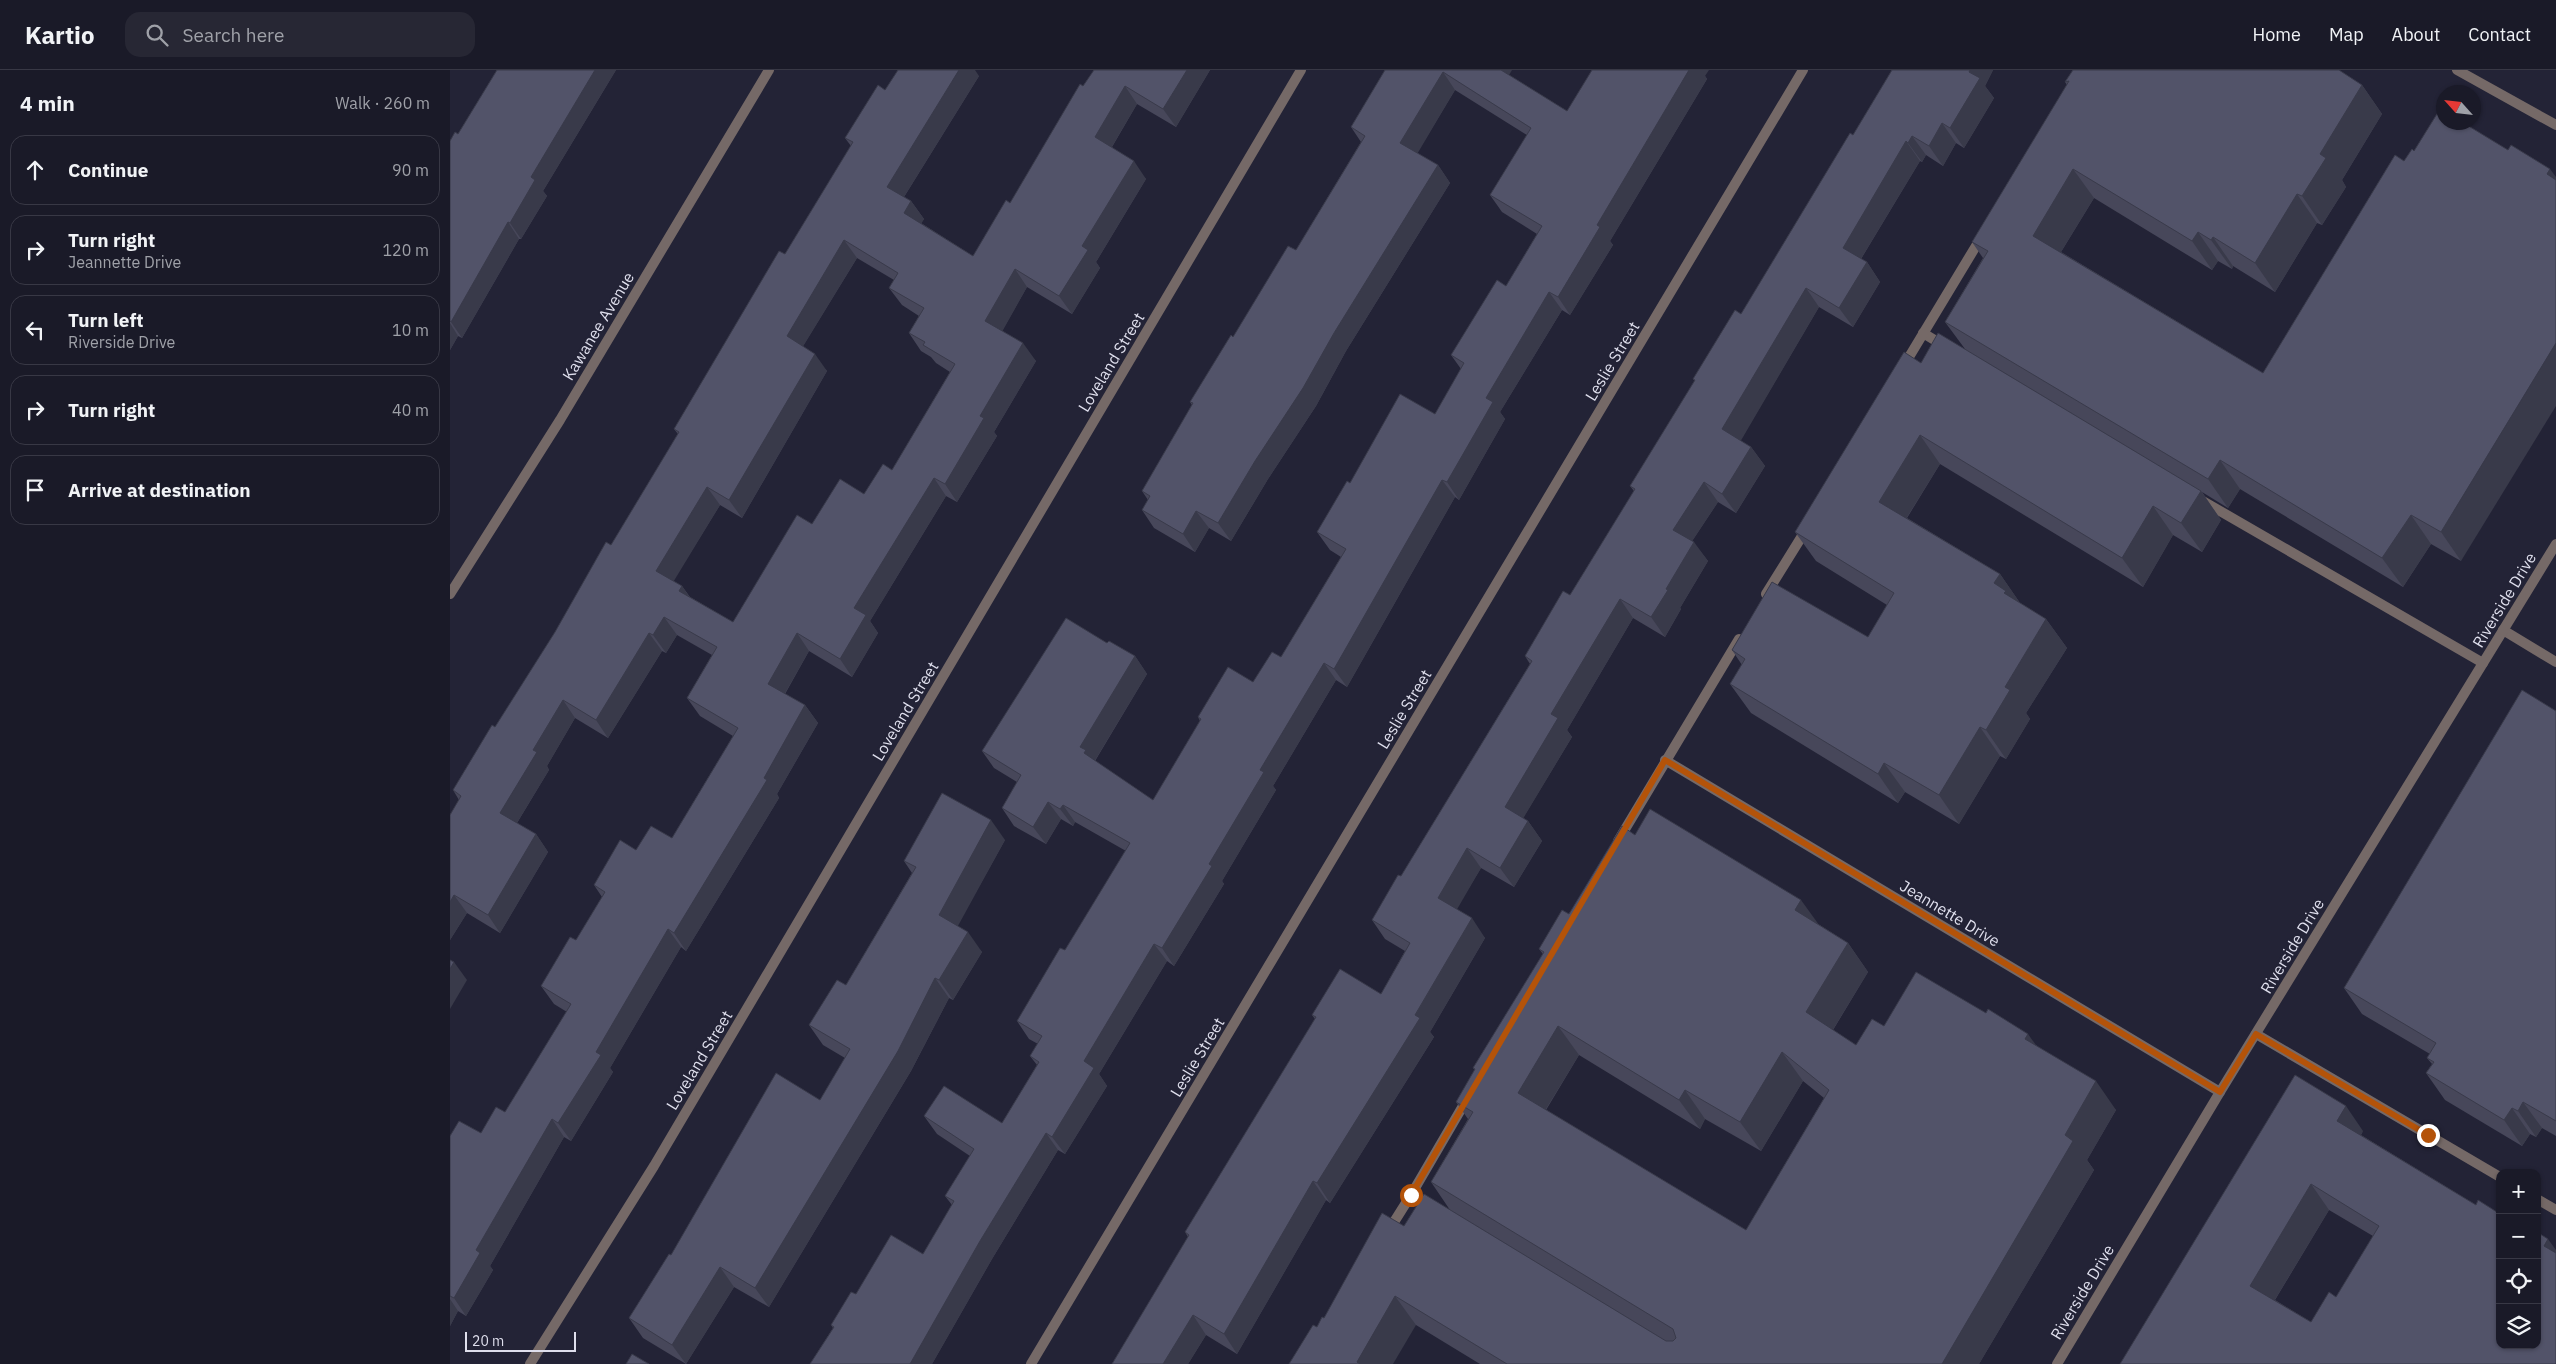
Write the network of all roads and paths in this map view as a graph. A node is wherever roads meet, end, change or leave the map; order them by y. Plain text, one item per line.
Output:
1 (769, 70) edge
2 (1301, 70) edge
3 (1803, 70) edge
4 (2457, 70) edge
5 (2556, 125) edge
6 (1989, 224) edge
7 (1923, 333) junction
8 (1957, 354) edge
9 (1899, 374) edge
10 (2194, 496) edge
11 (1814, 514) edge
12 (2556, 544) edge
13 (450, 594) edge
14 (1758, 608) edge
15 (2504, 630) junction
16 (1742, 633) edge
17 (2556, 662) edge
18 (2483, 663) junction
19 (1665, 760) junction
20 (1610, 854) edge
21 (2256, 1034) junction
22 (2220, 1092) junction
23 (1471, 1093) edge
24 (2496, 1175) edge
25 (1411, 1195) junction
26 (2541, 1201) edge
27 (2556, 1210) edge
28 (1436, 1211) edge
29 (1386, 1236) edge
30 (530, 1364) edge
31 (1031, 1364) edge
32 (2057, 1364) edge

1 - 13 street, Kawanee Avenue
2 - 30 street, Loveland Street
3 - 31 street, Leslie Street
4 - 5 street
6 - 7 street
7 - 8 street
7 - 9 street
10 - 18 street
11 - 14 street
12 - 15 street, Riverside Drive
15 - 17 street
15 - 18 street, Riverside Drive
16 - 19 street
18 - 21 street, Riverside Drive
19 - 20 street
19 - 22 street, Jeannette Drive
21 - 22 street, Riverside Drive
21 - 24 street
22 - 32 street, Riverside Drive
23 - 25 street
25 - 28 street
25 - 29 street
26 - 27 street

